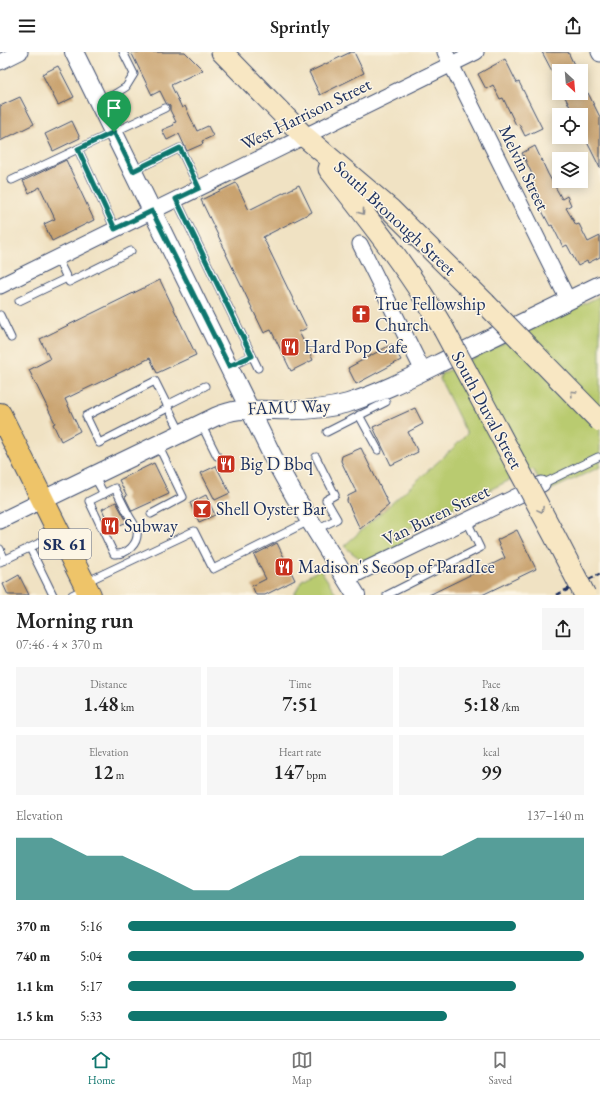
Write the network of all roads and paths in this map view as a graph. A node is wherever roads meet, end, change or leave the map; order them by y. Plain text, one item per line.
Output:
1 (20, 52) edge
2 (74, 52) edge
3 (123, 52) edge
4 (222, 52) edge
5 (476, 52) edge
6 (448, 58) edge
7 (0, 62) edge
8 (99, 104) junction
9 (165, 108) dead end
10 (114, 132) junction
11 (304, 136) junction
12 (78, 149) junction
13 (133, 171) junction
14 (12, 180) dead end
15 (199, 188) junction
16 (176, 199) junction
17 (152, 211) junction
18 (115, 229) junction
19 (360, 244) dead end
20 (131, 251) dead end
21 (57, 258) junction
22 (67, 278) junction
23 (600, 284) edge
24 (0, 286) edge
25 (568, 300) junction
26 (19, 301) dead end
27 (0, 314) edge
28 (12, 338) dead end
29 (252, 356) junction
30 (229, 366) junction
31 (258, 368) dead end
32 (423, 372) junction
33 (205, 386) dead end
34 (373, 401) junction
35 (386, 402) dead end
36 (168, 407) junction
37 (250, 409) junction
38 (0, 414) edge
39 (359, 415) junction
40 (600, 421) edge
41 (201, 424) junction
42 (327, 432) dead end
43 (181, 434) junction
44 (158, 445) junction
45 (378, 450) dead end
46 (217, 456) dead end
47 (316, 457) dead end
48 (598, 457) dead end
49 (94, 476) junction
50 (542, 484) joint
51 (104, 494) junction
52 (43, 500) junction
53 (151, 514) dead end
54 (0, 521) edge
55 (467, 521) junction
56 (312, 525) junction
57 (60, 533) junction
58 (30, 548) junction
59 (0, 549) edge
60 (3, 561) edge
61 (346, 579) junction
62 (83, 590) edge
63 (52, 595) edge
64 (356, 595) edge
65 (387, 595) edge
66 (585, 595) edge

1 - 7 street
2 - 8 street
3 - 8 lane
4 - 11 main road, South Bronough Street
5 - 6 street, West Harrison Street
6 - 11 street, West Harrison Street
6 - 25 street, Melvin Street
8 - 10 street
9 - 10 lane
10 - 12 lane
10 - 13 street
11 - 15 street, West Harrison Street
40 -> 11 main road, South Bronough Street, bridge
11 -> 66 main road, South Duval Street, bridge
12 - 14 lane
12 - 18 lane
13 - 15 lane
13 - 17 street
15 - 16 street, West Harrison Street
16 - 17 street, West Harrison Street
16 - 29 lane
17 - 18 street, West Harrison Street
17 - 30 street
18 - 21 street, West Harrison Street
19 - 32 street
20 - 22 lane
21 - 22 lane
21 - 24 street, West Harrison Street
22 - 26 lane
23 - 25 street, FAMU Way
25 - 32 street, FAMU Way
27 - 28 lane
29 - 30 lane
29 - 31 lane
30 - 37 street
32 - 34 street, FAMU Way
33 - 36 lane
34 - 35 lane
34 - 37 street, FAMU Way
34 - 39 lane
36 - 36 lane
36 - 43 lane
37 - 41 street, FAMU Way
37 - 56 street
38 - 52 main road, SR 61
39 - 42 lane
39 - 45 lane
41 - 43 street, FAMU Way
41 - 46 lane
43 - 44 street, FAMU Way
44 - 49 street, FAMU Way
44 - 53 lane
47 - 56 lane
48 - 50 lane
49 - 51 lane
49 - 52 street, FAMU Way
50 - 55 street, Van Buren Street
51 - 51 lane
52 - 54 street
52 - 57 main road, SR 61
55 - 61 street, Van Buren Street
55 - 65 lane
56 - 61 street
56 - 62 lane
57 - 58 lane
57 - 62 main road, SR 61
58 - 60 lane
58 - 63 lane
59 - 60 lane
61 - 64 street

